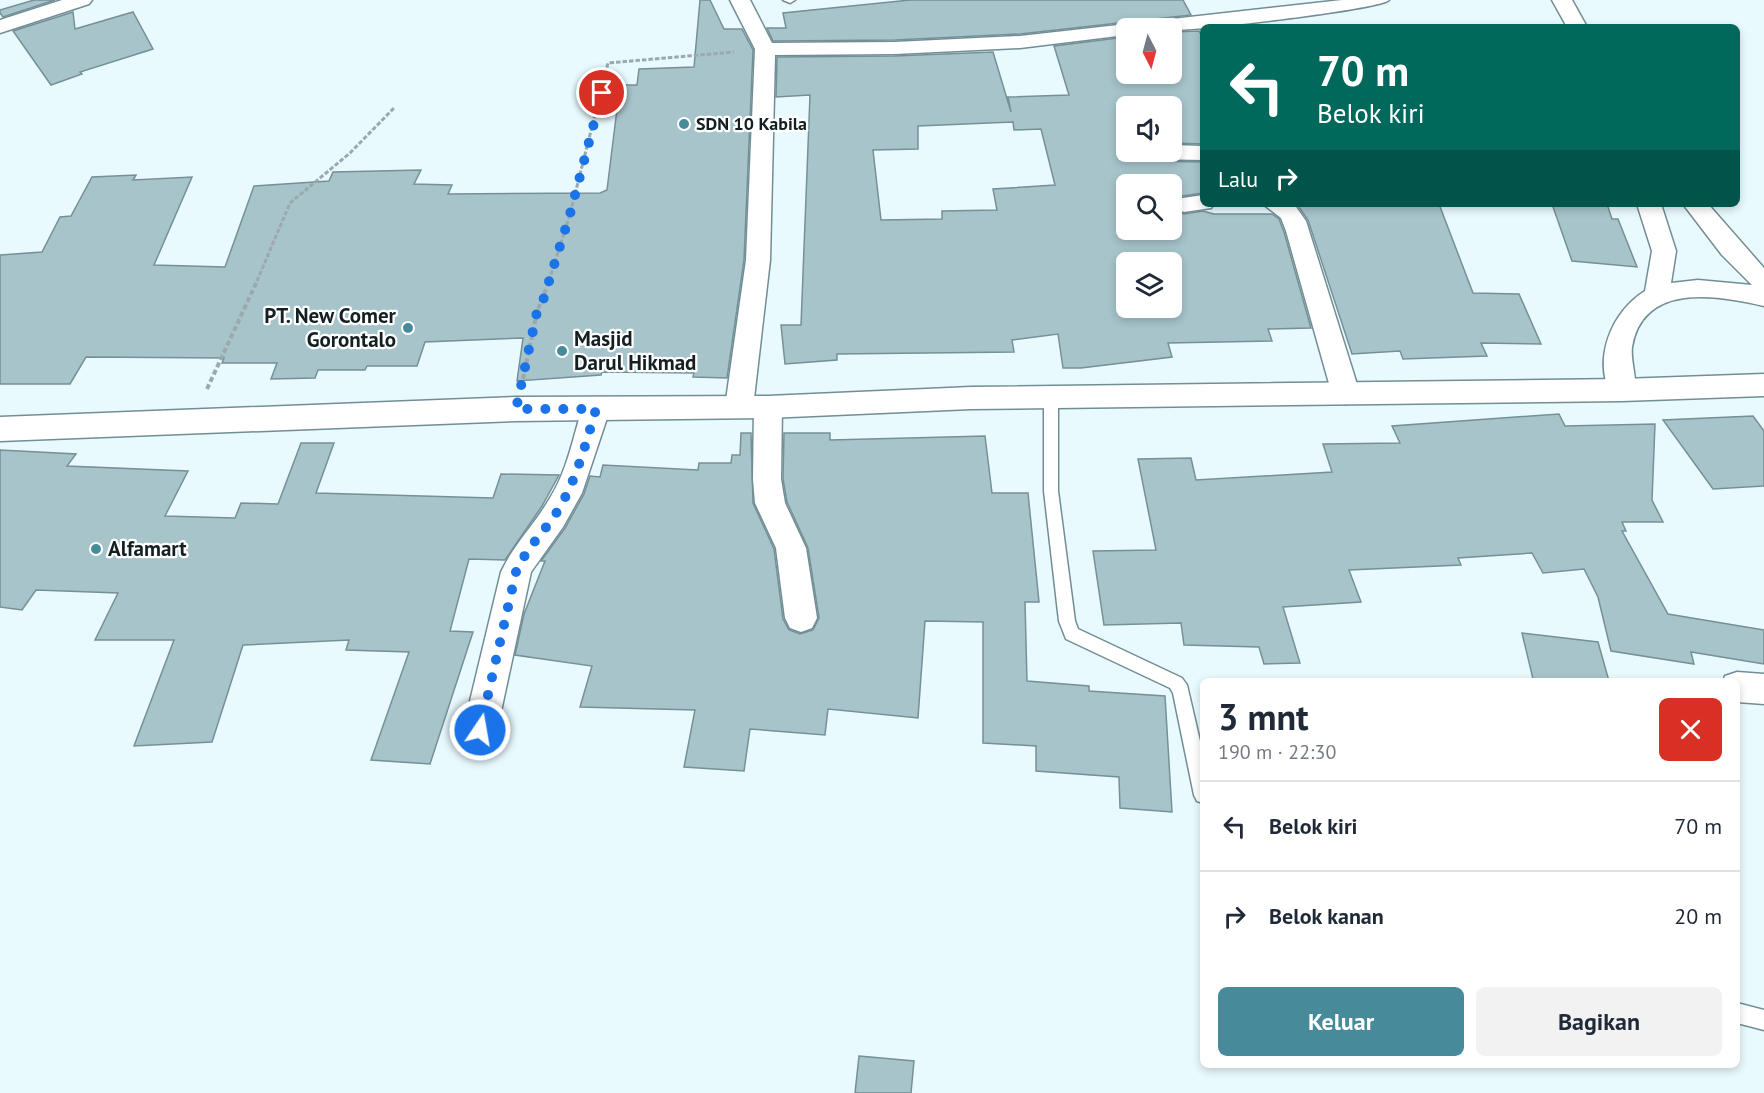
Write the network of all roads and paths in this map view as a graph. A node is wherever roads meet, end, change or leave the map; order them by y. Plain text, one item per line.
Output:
1 (79, 0) edge
2 (740, 0) edge
3 (1379, 0) edge
4 (1562, 0) edge
5 (1182, 23) edge
6 (1575, 24) edge
7 (0, 27) edge
8 (1116, 30) edge
9 (765, 49) junction
10 (394, 108) dead end
11 (1182, 153) edge
12 (1200, 153) edge
13 (1284, 207) edge
14 (1650, 207) edge
15 (1697, 207) edge
16 (1764, 283) edge
17 (1657, 294) junction
18 (1764, 297) edge
19 (1763, 388) edge
20 (1622, 390) junction
21 (1346, 394) junction
22 (1051, 398) junction
23 (753, 407) junction
24 (516, 409) junction
25 (596, 409) junction
26 (190, 421) junction
27 (0, 429) edge
28 (801, 618) dead end
29 (1740, 687) edge
30 (1764, 690) edge
31 (480, 730) dead end
32 (1200, 781) edge
33 (1740, 1014) edge
34 (1764, 1020) edge

1 - 7 street
2 - 9 street
3 - 5 street
4 - 6 street
8 - 9 street
9 - 23 street
9 - 24 path
10 - 26 path
11 - 12 street
13 - 21 street
14 - 17 street
15 - 16 street
17 - 18 street
17 - 20 street
19 - 20 main road
20 - 21 main road
21 - 22 main road
22 - 23 main road
22 - 32 lane
23 - 25 main road
23 - 28 street
24 - 25 main road
24 - 26 main road
25 - 31 street
26 - 27 main road
29 - 30 street
33 - 34 lane

